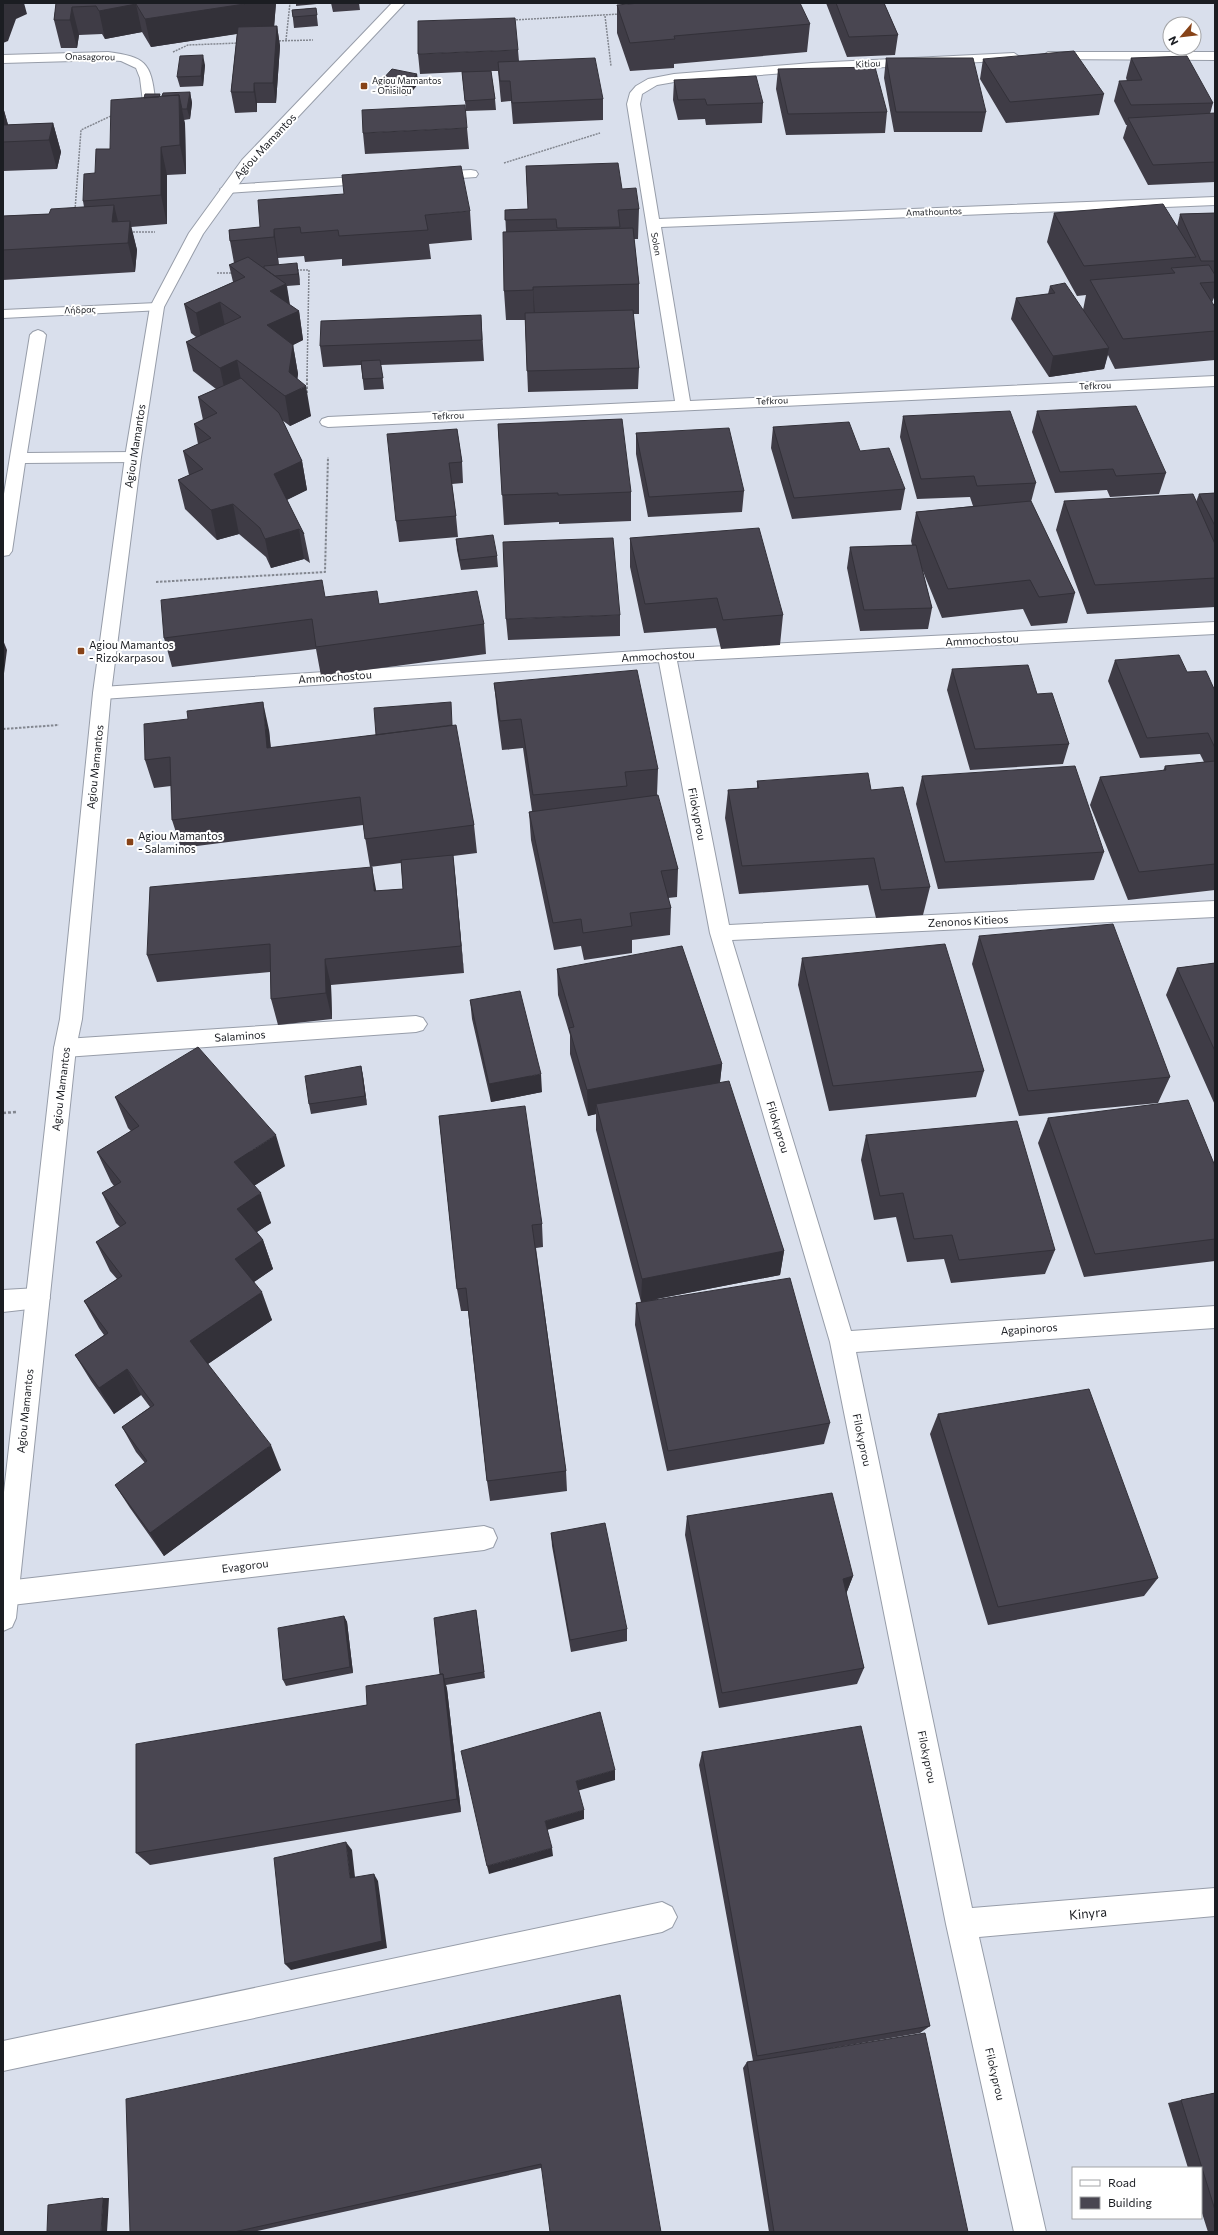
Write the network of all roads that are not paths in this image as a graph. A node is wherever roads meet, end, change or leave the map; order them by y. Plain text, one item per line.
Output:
1 (399, 3) edge
2 (1215, 56) edge
3 (3, 59) edge
4 (642, 87) joint
5 (148, 99) edge
6 (471, 174) road end
7 (416, 177) edge
8 (384, 179) edge
9 (227, 189) junction
10 (1215, 202) edge
11 (653, 223) junction
12 (157, 307) junction
13 (3, 314) edge
14 (38, 334) dead end
15 (1215, 381) edge
16 (684, 405) junction
17 (328, 422) road end
18 (133, 457) junction
19 (18, 458) junction
20 (3, 551) edge
21 (1215, 628) edge
22 (667, 655) junction
23 (102, 693) junction
24 (1215, 909) edge
25 (720, 933) junction
26 (416, 1024) dead end
27 (65, 1048) junction
28 (38, 1298) junction
29 (3, 1301) edge
30 (1215, 1317) edge
31 (842, 1342) junction
32 (484, 1538) dead end
33 (4, 1606) edge
34 (1215, 1902) edge
35 (662, 1917) dead end
36 (961, 1924) junction
37 (3, 2056) edge
38 (1030, 2232) edge

1 - 9 street, Agiou Mamantos
2 - 4 street, Kitiou
3 - 5 street, Onasagorou
4 - 11 street, Solon
6 - 7 street
8 - 9 street
9 - 12 street, Agiou Mamantos
10 - 11 street, Amathountos
11 - 16 street, Solon
12 - 13 street, Λήδρας
12 - 18 street, Agiou Mamantos
14 - 19 street
15 - 16 street, Tefkrou
16 - 17 street, Tefkrou
18 - 19 street
18 - 23 street, Agiou Mamantos
19 - 20 street
21 - 22 street, Ammochostou
22 - 23 street, Ammochostou
22 - 25 street, Filokyprou
23 - 27 street, Agiou Mamantos
24 - 25 street, Zenonos Kitieos
25 - 31 street, Filokyprou
26 - 27 street, Salaminos
27 - 28 street, Agiou Mamantos
28 - 29 street
28 - 33 street, Agiou Mamantos
30 - 31 street, Agapinoros
31 - 36 street, Filokyprou
32 - 33 street, Evagorou
34 - 36 street, Kinyra
35 - 37 street
36 - 38 street, Filokyprou

